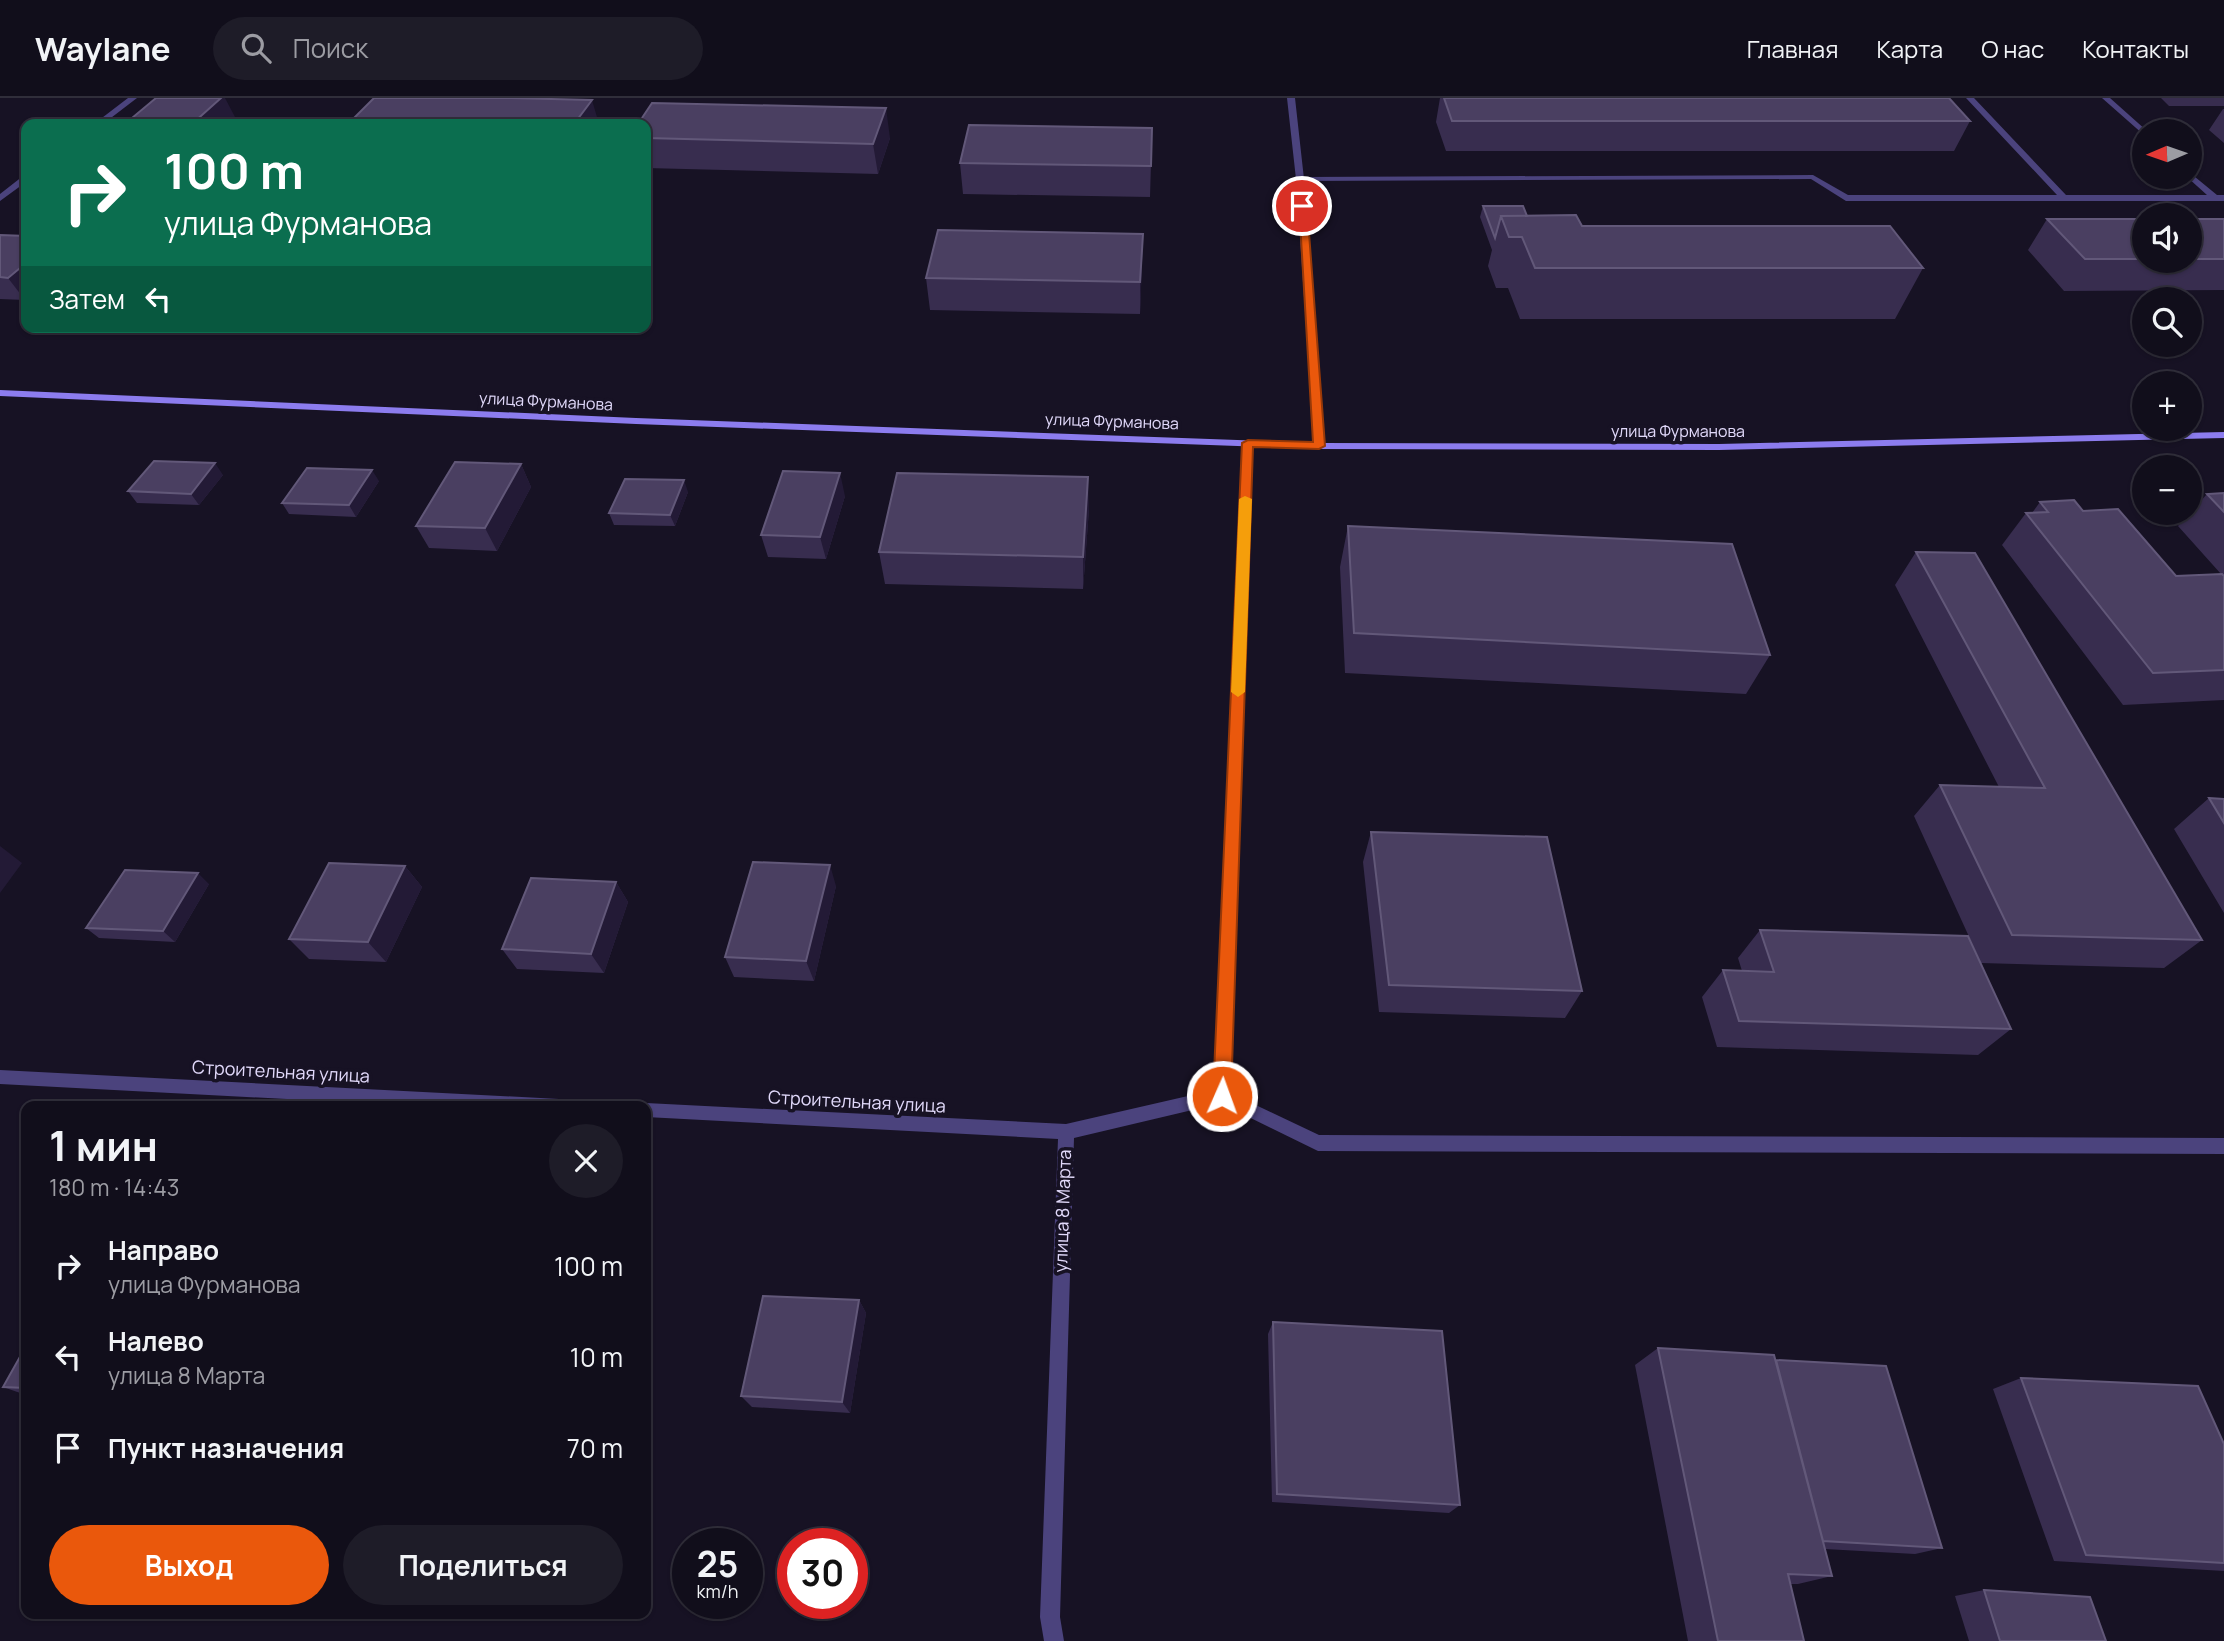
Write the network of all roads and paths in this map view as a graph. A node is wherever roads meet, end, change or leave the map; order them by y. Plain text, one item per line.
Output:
1 (133, 98) edge
2 (1291, 98) edge
3 (1970, 98) edge
4 (2106, 98) edge
5 (105, 119) edge
6 (2132, 122) edge
7 (1300, 179) junction
8 (21, 182) edge
9 (2202, 184) edge
10 (0, 198) edge
11 (2064, 198) junction
12 (2220, 198) edge
13 (0, 393) edge
14 (2224, 435) edge
15 (1248, 443) junction
16 (1319, 446) junction
17 (0, 1077) edge
18 (1222, 1096) junction
19 (463, 1101) edge
20 (651, 1111) edge
21 (1066, 1132) junction
22 (2224, 1146) edge
23 (1054, 1641) edge

1 - 5 street
2 - 7 street
3 - 11 street
4 - 6 street
7 - 11 street
7 - 16 street
8 - 10 street
9 - 12 street
11 - 12 street
13 - 15 main road, улица Фурманова
14 - 16 main road, улица Фурманова
15 - 16 main road, улица Фурманова
15 - 18 street
17 - 19 street, Строительная улица
18 - 21 street, улица 8 Марта
18 - 22 street
20 - 21 street, Строительная улица
21 - 23 street, улица 8 Марта

